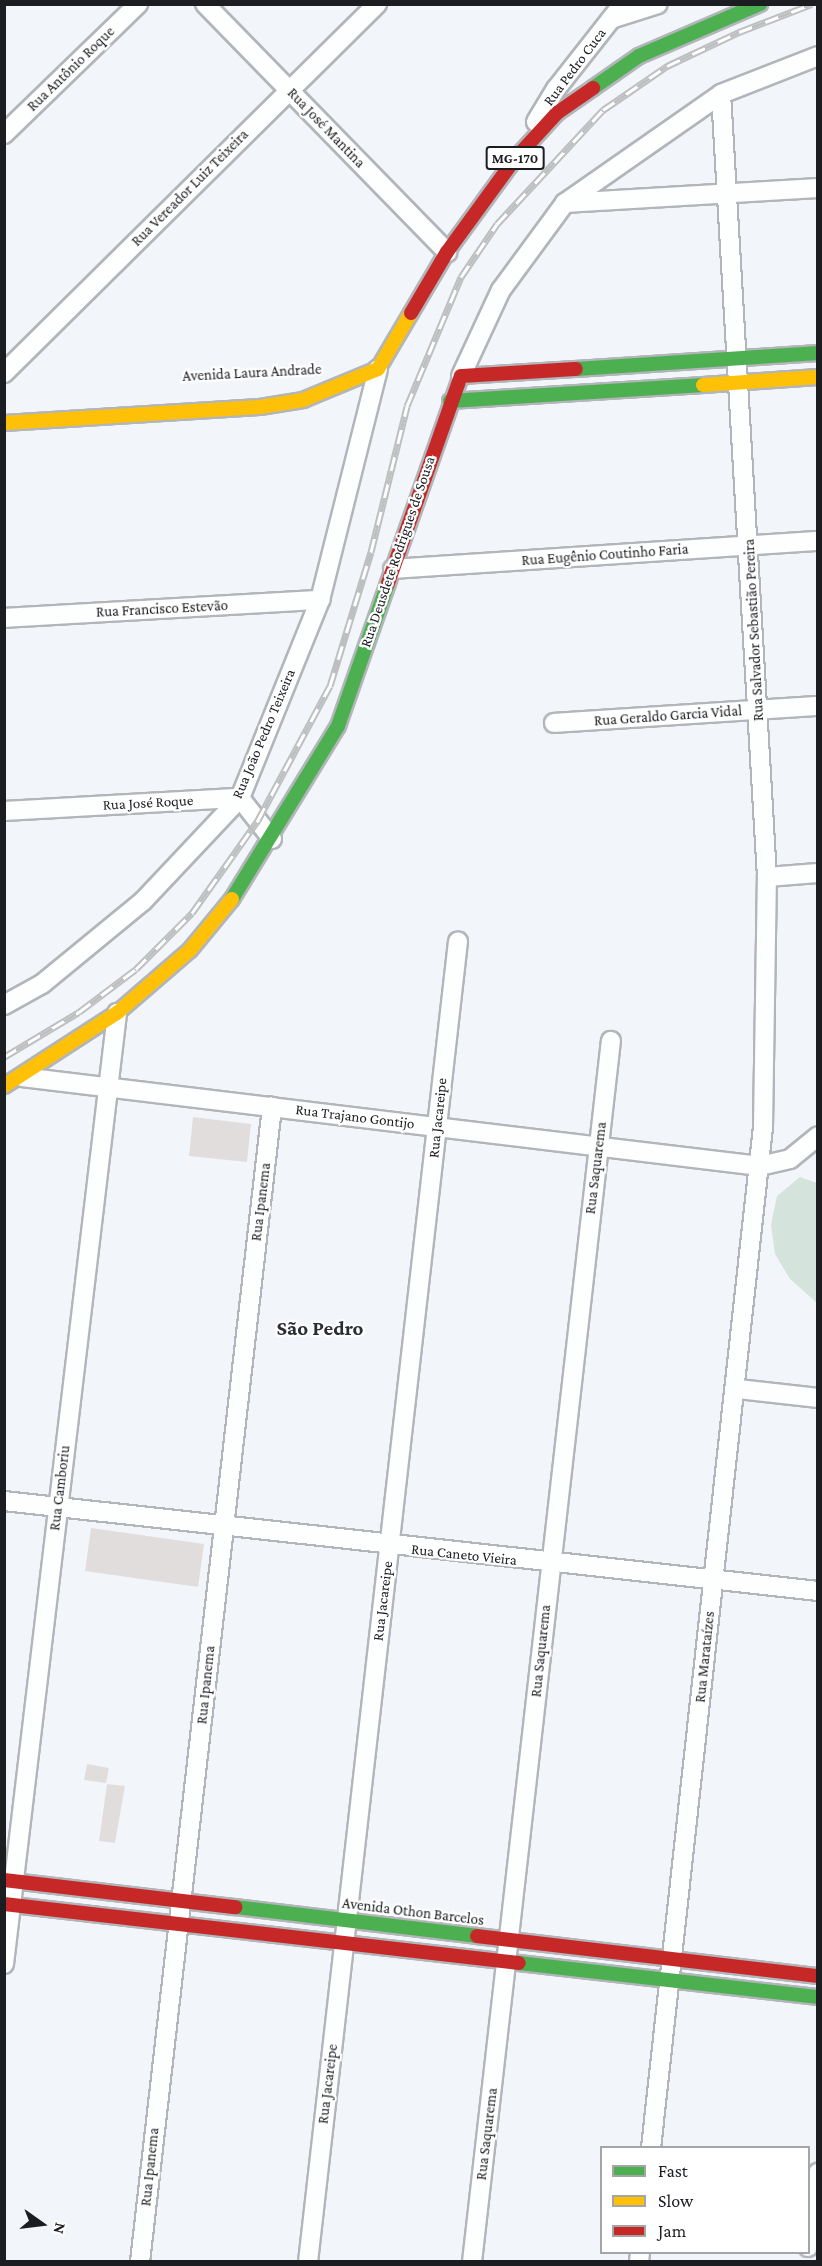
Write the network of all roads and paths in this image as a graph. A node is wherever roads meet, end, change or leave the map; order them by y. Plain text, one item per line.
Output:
1 (138, 4) edge
2 (205, 4) edge
3 (377, 4) edge
4 (623, 4) edge
5 (658, 4) edge
6 (760, 4) edge
7 (611, 19) junction
8 (818, 56) edge
9 (289, 90) junction
10 (721, 94) junction
11 (4, 134) edge
12 (512, 162) junction
13 (818, 188) edge
14 (727, 193) junction
15 (565, 203) junction
16 (447, 252) junction
17 (818, 353) edge
18 (738, 358) junction
19 (378, 369) junction
20 (4, 373) edge
21 (461, 376) junction
22 (818, 376) edge
23 (739, 382) junction
24 (293, 385) dead end
25 (341, 387) junction
26 (450, 401) junction
27 (4, 423) edge
28 (818, 541) edge
29 (749, 545) junction
30 (393, 569) junction
31 (320, 600) junction
32 (4, 618) edge
33 (818, 706) edge
34 (759, 710) junction
35 (554, 723) dead end
36 (240, 798) junction
37 (4, 811) edge
38 (272, 839) junction
39 (818, 873) edge
40 (767, 877) junction
41 (458, 941) dead end
42 (4, 1005) edge
43 (117, 1013) junction
44 (611, 1041) dead end
45 (22, 1077) junction
46 (4, 1086) edge
47 (108, 1087) junction
48 (272, 1107) junction
49 (437, 1127) junction
50 (818, 1136) edge
51 (599, 1146) junction
52 (760, 1166) junction
53 (738, 1389) junction
54 (818, 1398) edge
55 (4, 1501) edge
56 (58, 1507) junction
57 (222, 1527) junction
58 (389, 1546) junction
59 (551, 1564) junction
60 (714, 1582) junction
61 (818, 1592) edge
62 (9, 1881) edge
63 (184, 1902) junction
64 (8, 1904) edge
65 (347, 1920) junction
66 (176, 1923) junction
67 (509, 1939) junction
68 (344, 1943) junction
69 (672, 1958) junction
70 (506, 1961) junction
71 (4, 1964) edge
72 (818, 1976) edge
73 (669, 1980) junction
74 (818, 1998) edge
75 (651, 2146) edge
76 (818, 2173) edge
77 (810, 2232) edge
78 (140, 2262) edge
79 (308, 2262) edge
80 (472, 2262) edge

1 - 11 street, Rua Antônio Roque
2 - 9 street, Rua José Mantina
3 - 9 street, Rua Vereador Luiz Teixeira
4 - 7 street, Rua Pedro Cuca
5 - 7 street
6 - 12 street, MG-170
7 - 12 street, Rua Pedro Cuca
8 - 10 street, Rua Deusdete Rodrigues de Sousa
9 - 16 street, Rua José Mantina
9 - 20 street, Rua Vereador Luiz Teixeira
10 - 14 street, Rua Salvador Sebastião Pereira
10 - 15 street, Rua Deusdete Rodrigues de Sousa
12 - 16 street, MG-170
13 - 14 street
14 - 15 street
14 - 18 street, Rua Salvador Sebastião Pereira
15 - 21 street, Rua Deusdete Rodrigues de Sousa
16 - 19 street, MG-170
17 - 18 street
18 - 21 street
18 - 23 street, Rua Salvador Sebastião Pereira
19 - 25 street
19 - 31 street, Rua João Pedro Teixeira
21 - 26 street, Rua Deusdete Rodrigues de Sousa
22 - 23 street
23 - 26 street
23 - 29 street, Rua Salvador Sebastião Pereira
24 - 25 street, Avenida Laura Andrade
25 - 27 street, Avenida Laura Andrade
26 - 30 street, Rua Deusdete Rodrigues de Sousa
28 - 29 street, Rua Eugênio Coutinho Faria
29 - 30 street, Rua Eugênio Coutinho Faria
29 - 34 street, Rua Salvador Sebastião Pereira
30 - 38 street, Rua Deusdete Rodrigues de Sousa
31 - 32 street, Rua Francisco Estevão
31 - 36 street, Rua João Pedro Teixeira
33 - 34 street, Rua Geraldo Garcia Vidal
34 - 35 street, Rua Geraldo Garcia Vidal
34 - 40 street, Rua Salvador Sebastião Pereira
36 - 37 street, Rua José Roque
36 - 38 street
36 - 42 street, Rua João Pedro Teixeira
38 - 43 street, Rua Deusdete Rodrigues de Sousa
39 - 40 street
40 - 52 street, Rua Salvador Sebastião Pereira
41 - 49 street, Rua Jacareipe
43 - 45 street, Rua Deusdete Rodrigues de Sousa
43 - 47 street, Rua Camboriu
44 - 51 street, Rua Saquarema
45 - 46 street, Rua Deusdete Rodrigues de Sousa
45 - 47 street, Rua Trajano Gontijo
47 - 48 street, Rua Trajano Gontijo
47 - 56 street, Rua Camboriu
48 - 49 street, Rua Trajano Gontijo
48 - 57 street, Rua Ipanema
49 - 51 street, Rua Trajano Gontijo
49 - 58 street, Rua Jacareipe
50 - 52 street
51 - 52 street, Rua Trajano Gontijo
51 - 59 street, Rua Saquarema
52 - 53 street, Rua Marataízes
53 - 54 street
53 - 60 street, Rua Marataízes
55 - 56 street, Rua Caneto Vieira
56 - 57 street, Rua Caneto Vieira
56 - 62 street, Rua Camboriu
57 - 58 street, Rua Caneto Vieira
57 - 63 street, Rua Ipanema
58 - 59 street, Rua Caneto Vieira
58 - 65 street, Rua Jacareipe
59 - 60 street, Rua Caneto Vieira
59 - 67 street, Rua Saquarema
60 - 61 street, Rua Caneto Vieira
60 - 69 street, Rua Marataízes
62 - 63 street, Avenida Othon Barcelos
62 - 64 street, Rua Camboriu
63 - 65 street, Avenida Othon Barcelos
63 - 66 street, Rua Ipanema
64 - 66 street
64 - 71 street, Rua Camboriu
65 - 67 street, Avenida Othon Barcelos
65 - 68 street, Rua Jacareipe
66 - 68 street
66 - 78 street, Rua Ipanema
67 - 69 street, Avenida Othon Barcelos
67 - 70 street, Rua Saquarema
68 - 70 street
68 - 79 street, Rua Jacareipe
69 - 72 street, Avenida Othon Barcelos
69 - 73 street, Rua Marataízes
70 - 73 street
70 - 80 street, Rua Saquarema
73 - 74 street
73 - 75 street, Rua Marataízes
76 - 77 street

